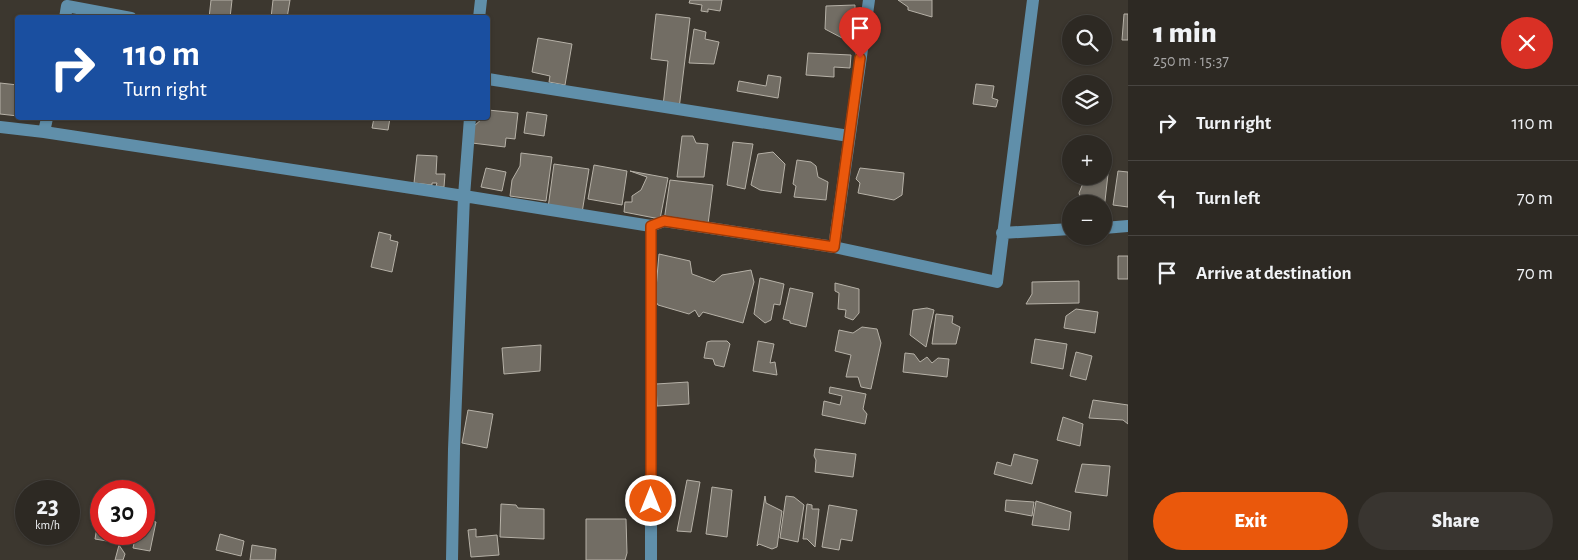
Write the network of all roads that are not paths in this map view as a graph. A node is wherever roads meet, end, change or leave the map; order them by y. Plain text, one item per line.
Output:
1 (481, 0) edge
2 (869, 0) edge
3 (1033, 0) edge
4 (66, 8) edge
5 (112, 15) edge
6 (479, 15) edge
7 (490, 79) edge
8 (46, 120) edge
9 (470, 120) edge
10 (0, 127) edge
11 (44, 132) junction
12 (849, 136) junction
13 (464, 196) junction
14 (651, 226) junction
15 (1128, 226) edge
16 (1112, 227) edge
17 (1062, 230) edge
18 (1002, 233) junction
19 (834, 247) junction
20 (452, 560) edge
21 (651, 560) edge

1 - 6 street
2 - 12 street
3 - 18 street
4 - 5 street
7 - 12 street
8 - 11 street
9 - 13 street
10 - 11 street
11 - 13 street
12 - 19 street
13 - 14 street
13 - 20 street
14 - 19 street
14 - 21 street
15 - 16 street
17 - 18 street
18 - 19 street

